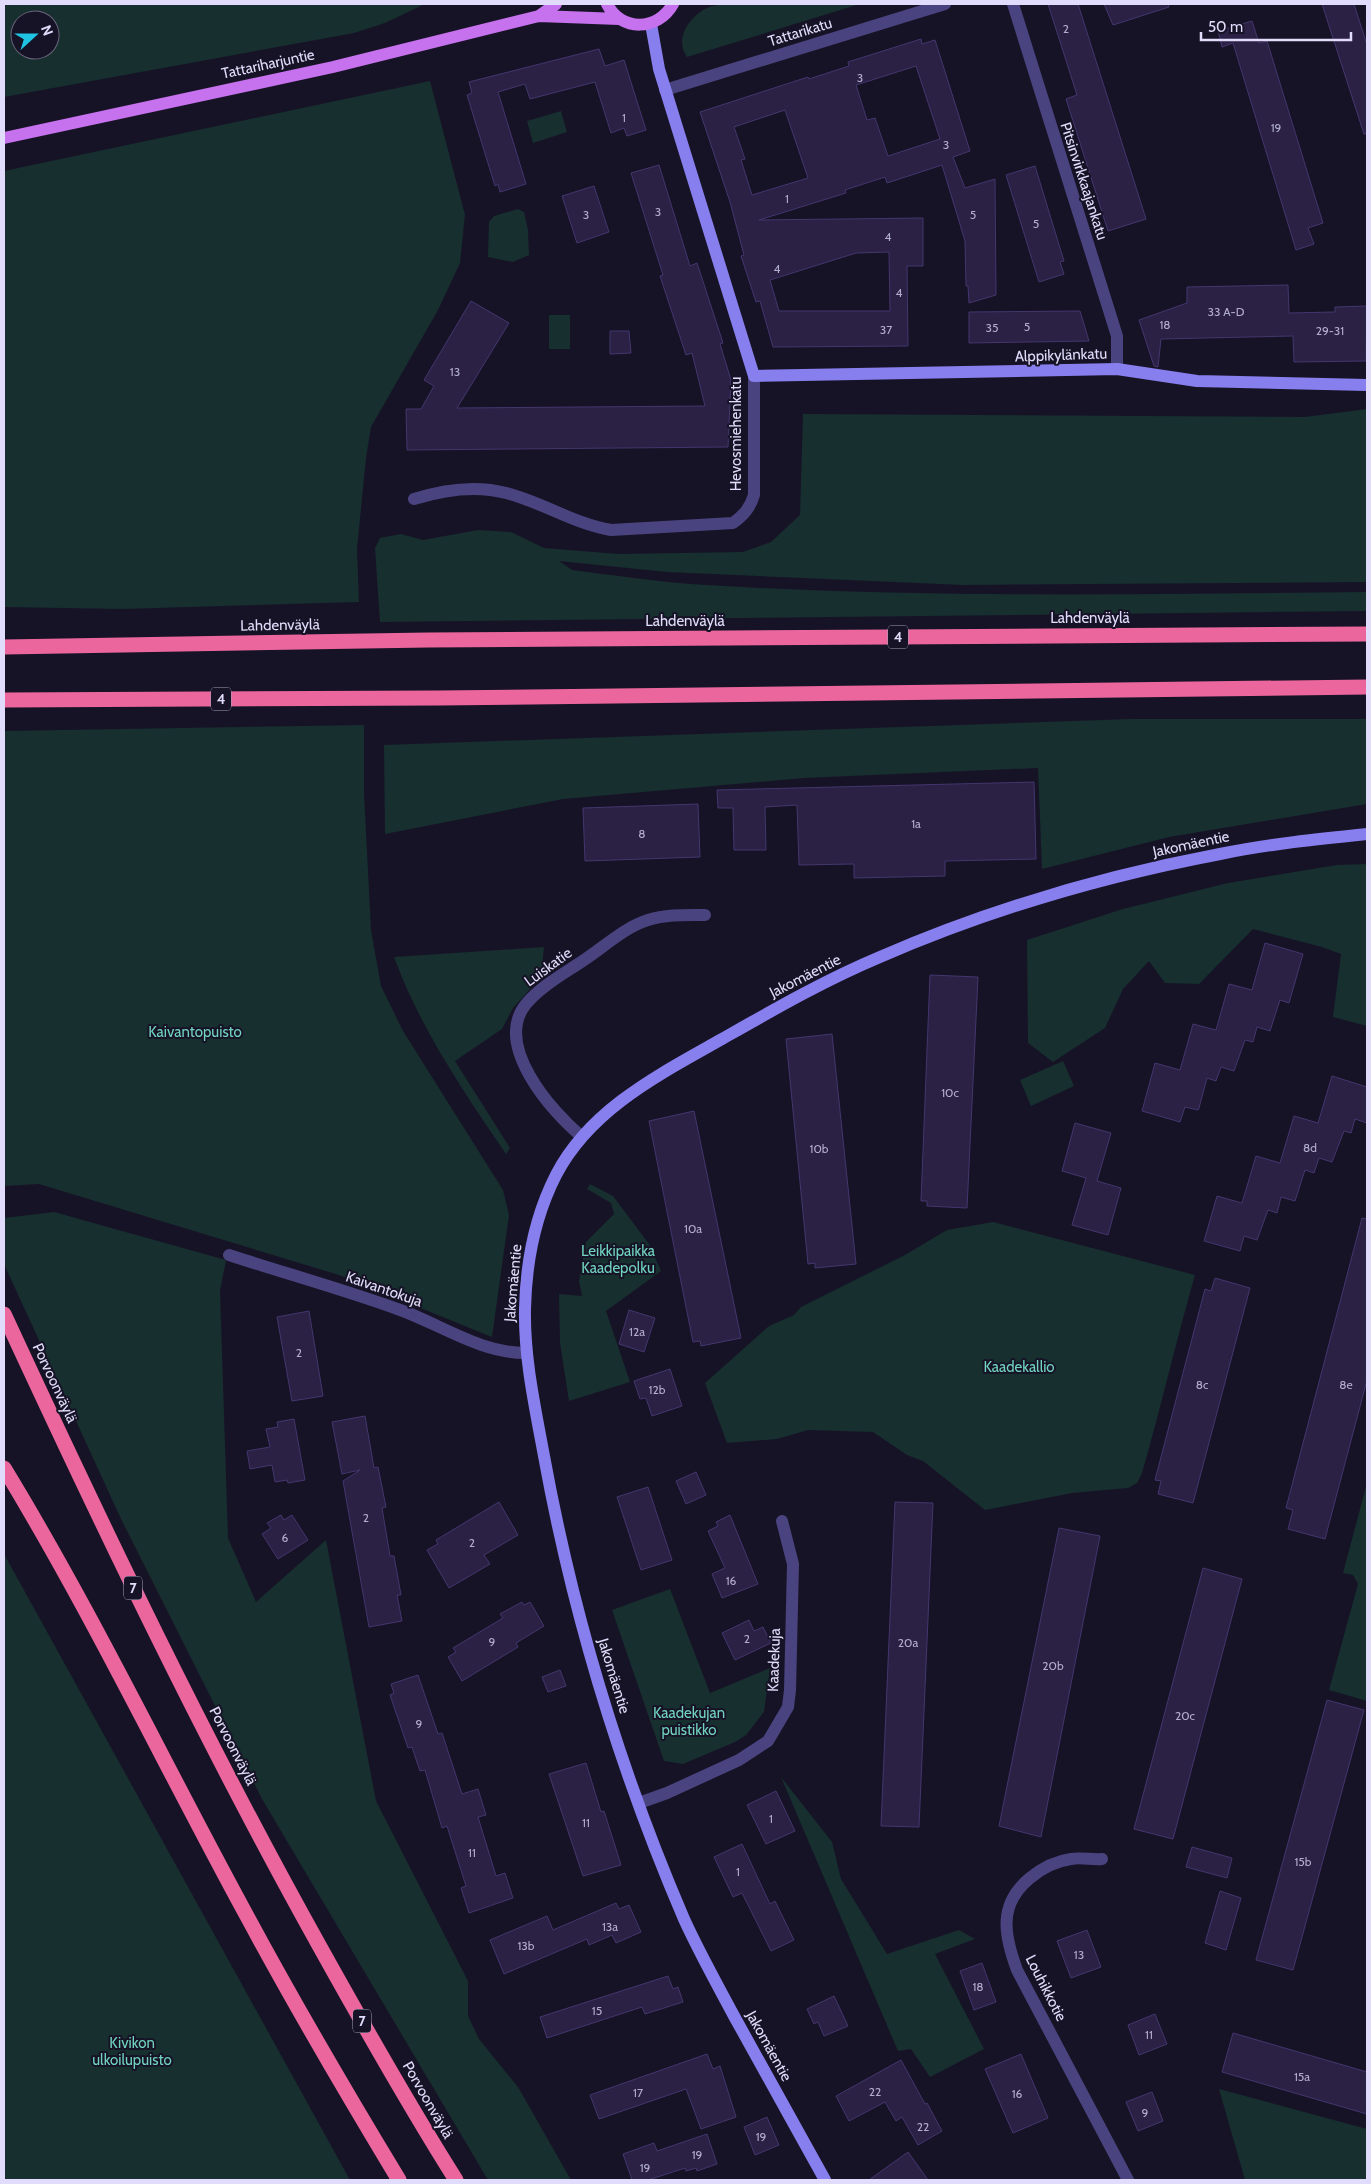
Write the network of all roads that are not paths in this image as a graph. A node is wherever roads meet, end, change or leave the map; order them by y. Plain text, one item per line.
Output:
1 (556, 4) edge
2 (607, 4) edge
3 (673, 4) edge
4 (944, 4) edge
5 (1013, 4) edge
6 (539, 16) junction
7 (619, 19) junction
8 (651, 24) junction
9 (665, 90) junction
10 (4, 138) edge
11 (1117, 369) junction
12 (754, 376) junction
13 (1367, 385) edge
14 (414, 499) dead end
15 (1367, 634) edge
16 (4, 647) edge
17 (1367, 688) edge
18 (4, 700) edge
19 (1367, 834) edge
20 (705, 915) dead end
21 (581, 1136) junction
22 (229, 1255) dead end
23 (4, 1314) edge
24 (527, 1353) junction
25 (4, 1468) edge
26 (782, 1521) dead end
27 (639, 1803) junction
28 (1102, 1859) dead end
29 (399, 2180) edge
30 (456, 2180) edge
31 (825, 2180) edge
32 (1128, 2180) edge

1 - 6 main road, Tattariharjuntie
2 - 7 main road
3 - 8 main road
4 - 9 street, Tattarikatu
5 - 11 street, Pitsinvirkkaajankatu
6 - 7 main road, Tattariharjuntie
6 - 10 main road, Tattariharjuntie
7 - 8 main road, Tattariharjuntie
8 - 9 street, Hevosmiehenkatu
9 - 12 street, Hevosmiehenkatu
11 - 12 street, Alppikylänkatu
11 - 13 street, Alppikylänkatu
12 - 14 street, Hevosmiehenkatu
15 - 16 highway, Lahdenväylä / 4
17 - 18 highway, 4
19 - 21 street, Jakomäentie
20 - 21 street, Luiskatie
21 - 24 street, Jakomäentie
22 - 24 street, Kaivantokuja
23 - 30 highway, Porvoonväylä / 7
24 - 27 street, Jakomäentie
25 - 29 highway
26 - 27 street, Kaadekuja
27 - 31 street, Jakomäentie
28 - 32 street, Louhikkotie

